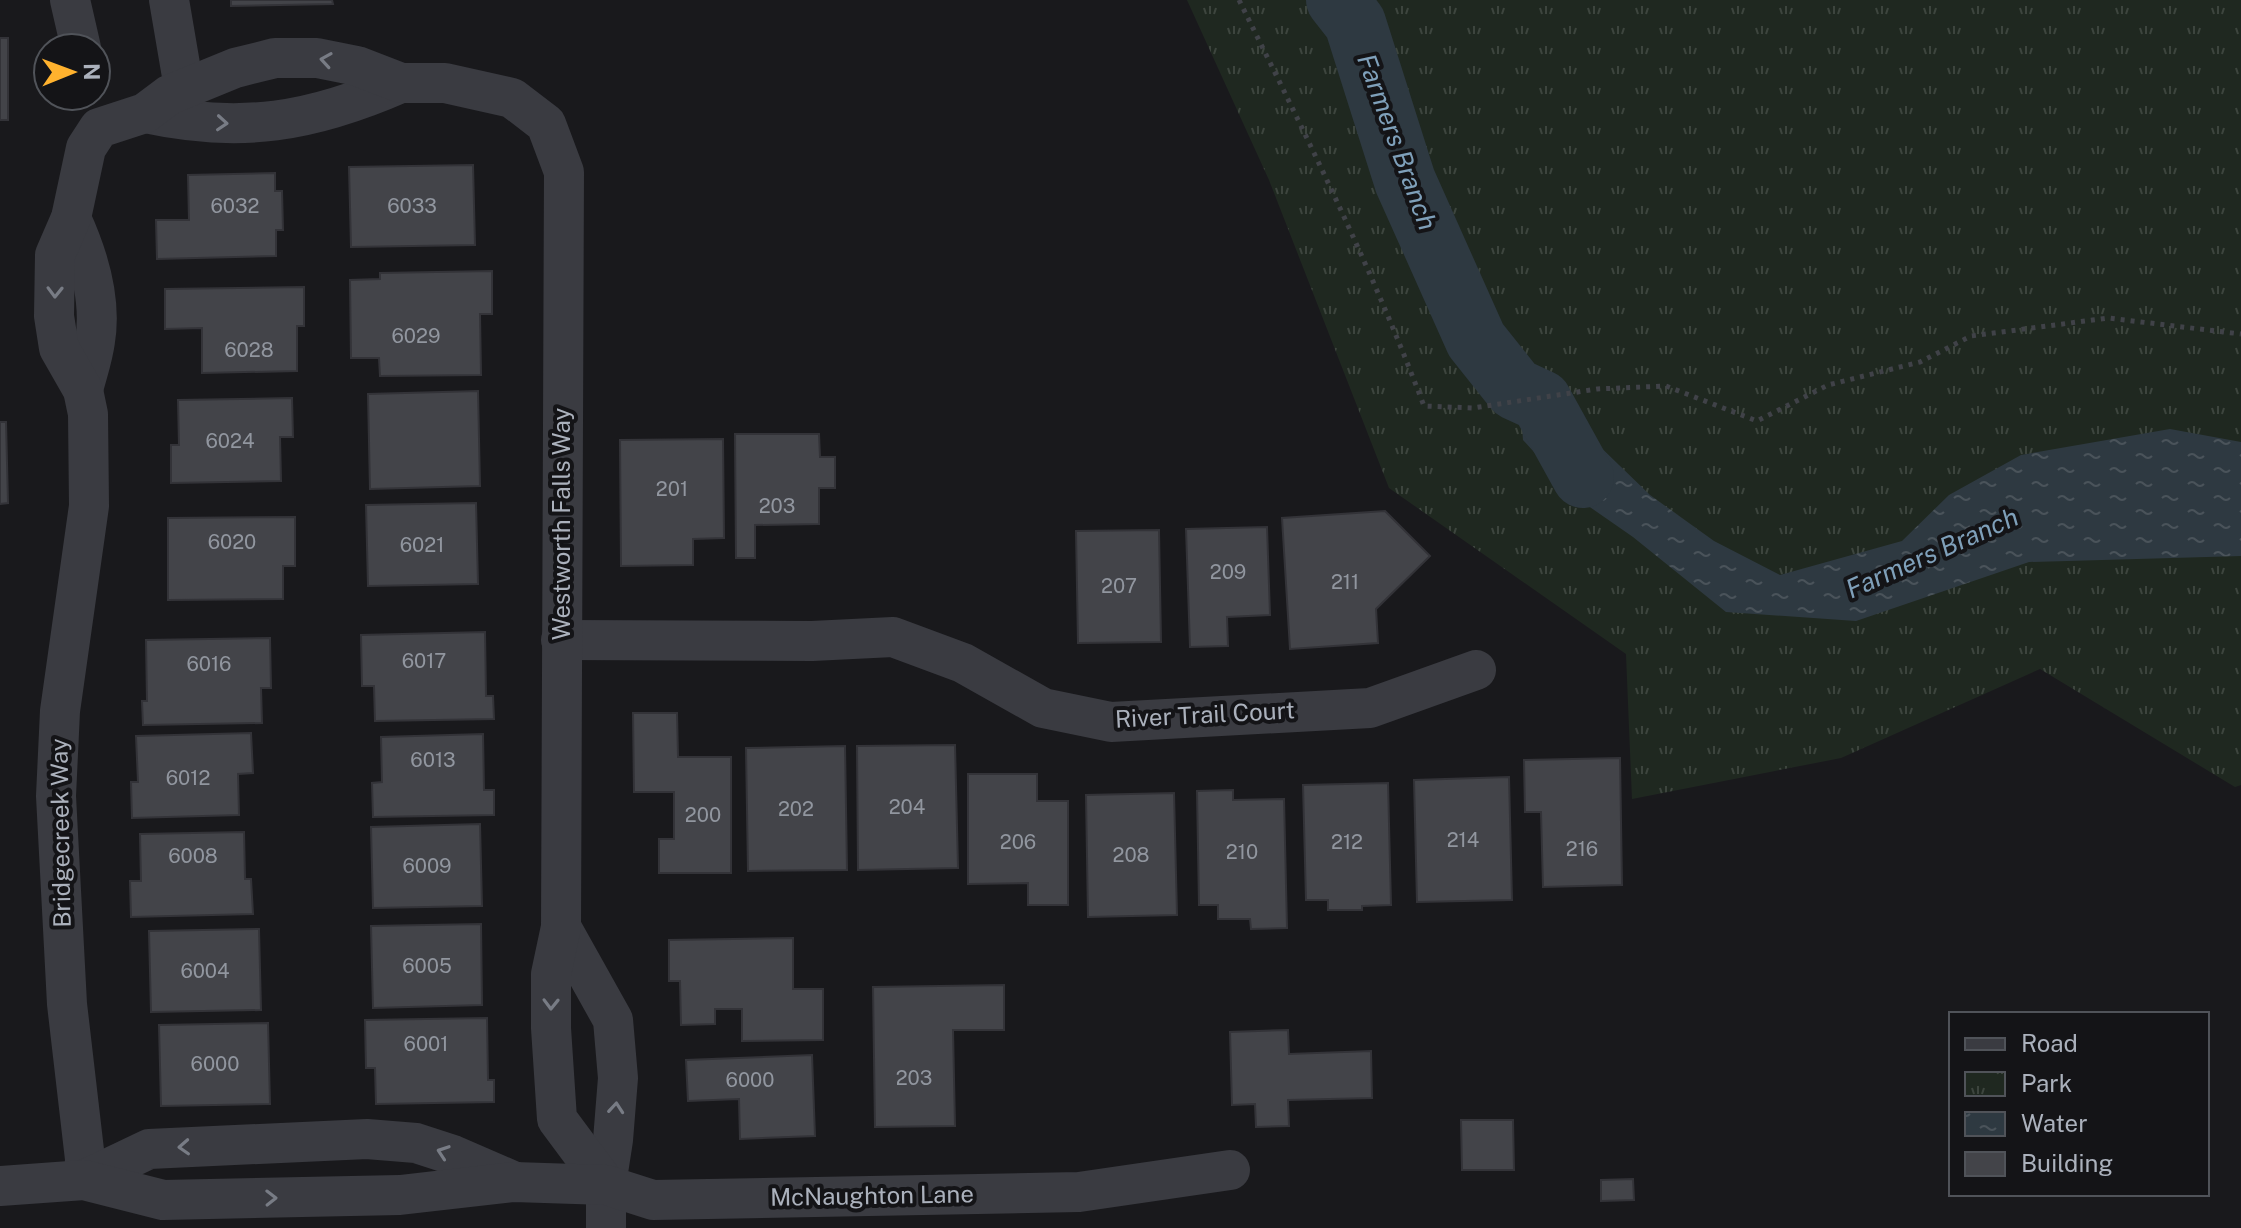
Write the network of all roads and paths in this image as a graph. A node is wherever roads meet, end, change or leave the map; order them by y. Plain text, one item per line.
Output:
1 (70, 0) edge
2 (169, 0) edge
3 (1239, 0) edge
4 (77, 32) edge
5 (401, 83) junction
6 (184, 88) junction
7 (95, 112) edge
8 (145, 113) junction
9 (546, 124) joint
10 (2241, 334) edge
11 (561, 640) junction
12 (1476, 670) dead end
13 (561, 927) junction
14 (1230, 1170) dead end
15 (84, 1180) junction
16 (514, 1182) junction
17 (606, 1185) junction
18 (0, 1186) edge
19 (606, 1228) edge

1 - 4 street
2 - 6 street
3 - 10 path
5 -> 6 street, Bridgecreek Way
8 -> 5 street, Bridgecreek Way
5 - 9 street, Bridgecreek Way
6 - 8 street, Bridgecreek Way
7 - 8 street, Bridgecreek Way
7 - 15 street, Bridgecreek Way
9 - 11 street, Westworth Falls Way
11 - 12 street, River Trail Court
11 - 13 street, Westworth Falls Way
17 -> 13 street, Westworth Falls Way
13 -> 17 street, Westworth Falls Way
14 - 17 street, McNaughton Lane
15 -> 16 street, McNaughton Lane
16 -> 15 street, McNaughton Lane
15 - 18 street, McNaughton Lane
16 - 17 street, McNaughton Lane
17 - 19 street, Westworth Falls Way

